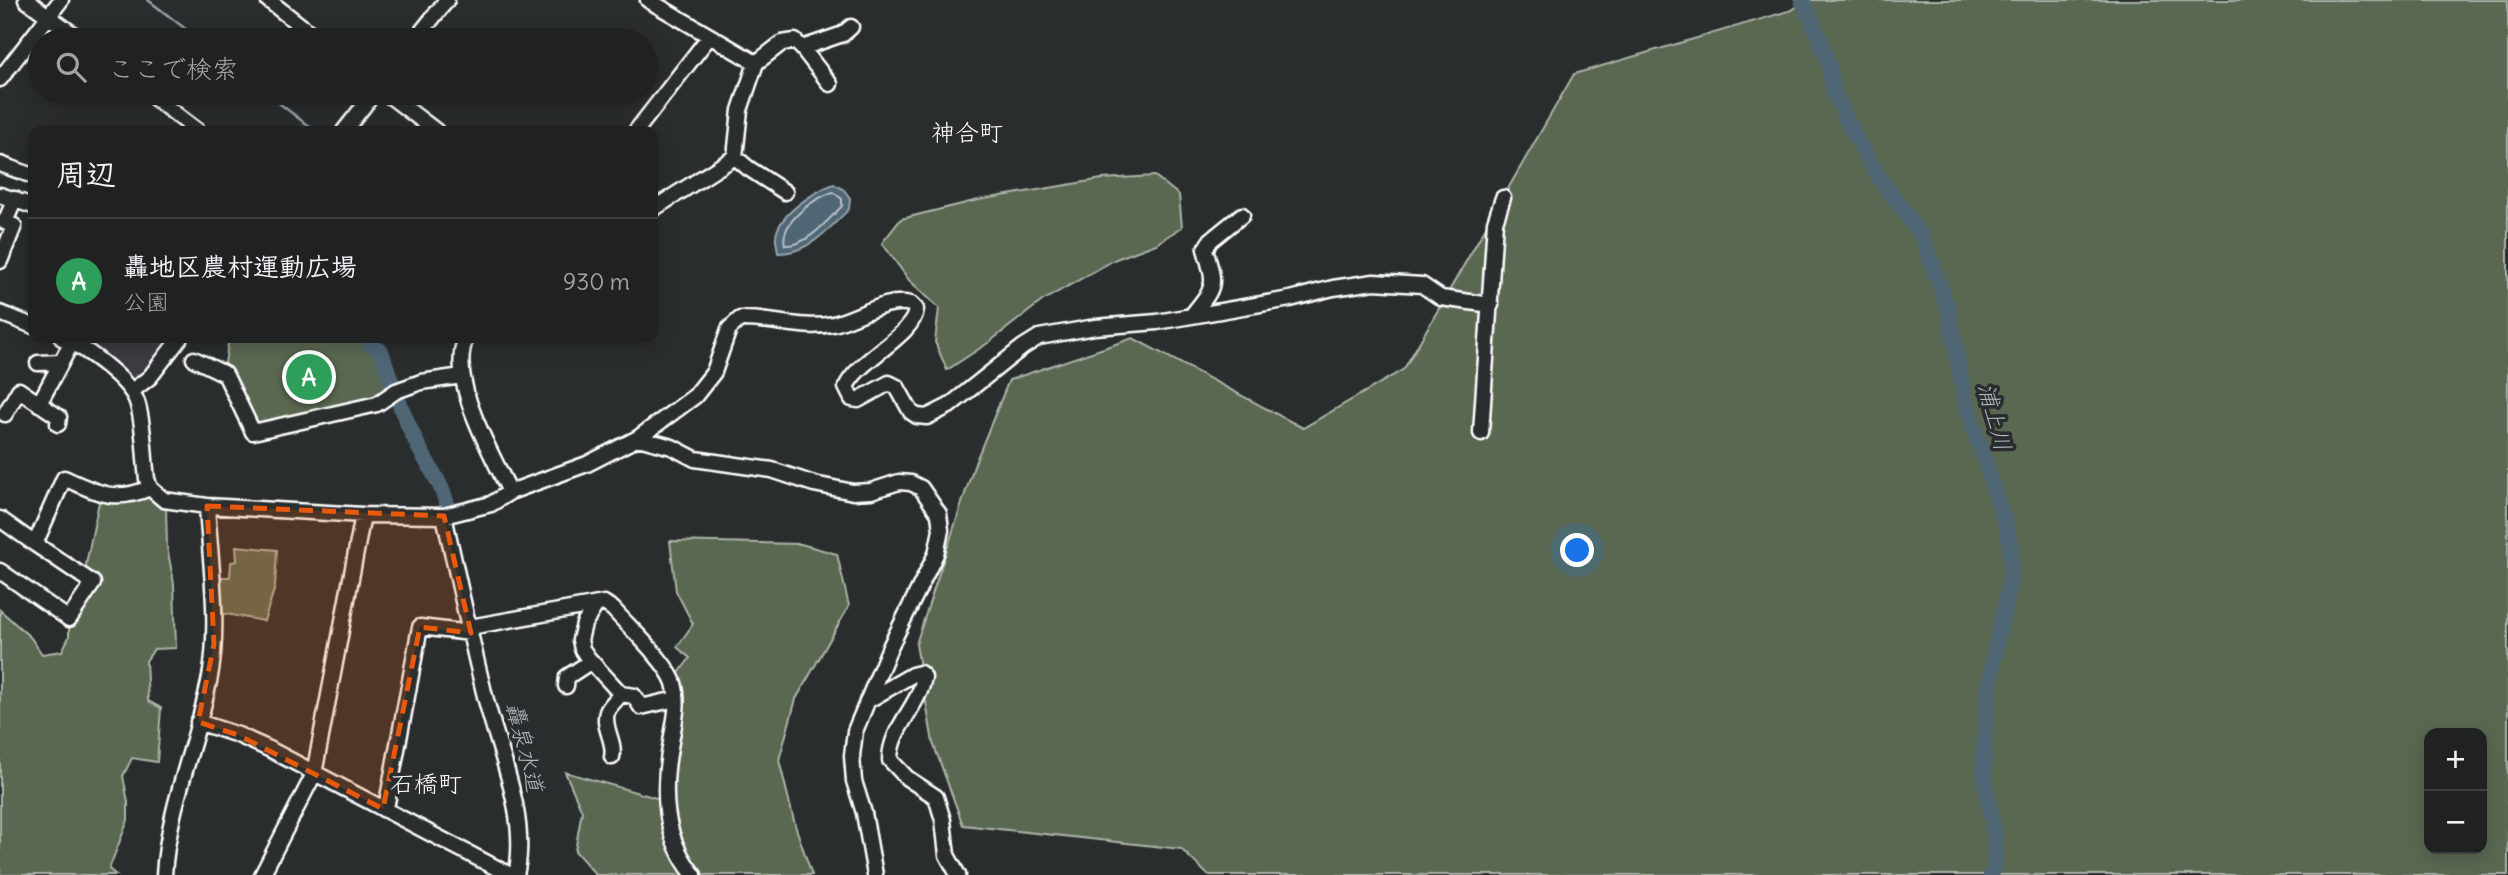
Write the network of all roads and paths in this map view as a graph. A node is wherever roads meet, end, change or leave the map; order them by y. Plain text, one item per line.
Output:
1 (26, 0) edge
2 (61, 0) edge
3 (268, 0) edge
4 (447, 0) edge
5 (648, 0) edge
6 (48, 15) junction
7 (851, 27) dead end
8 (38, 28) edge
9 (65, 28) edge
10 (304, 28) edge
11 (425, 28) edge
12 (709, 37) junction
13 (28, 42) edge
14 (802, 48) junction
15 (756, 63) junction
16 (0, 79) edge
17 (830, 84) dead end
18 (658, 103) edge
19 (164, 105) edge
20 (365, 105) edge
21 (402, 105) edge
22 (656, 105) edge
23 (191, 126) edge
24 (348, 126) edge
25 (429, 126) edge
26 (640, 126) edge
27 (735, 157) junction
28 (0, 164) edge
29 (28, 174) edge
30 (785, 192) dead end
31 (7, 197) edge
32 (1503, 198) dead end
33 (28, 204) edge
34 (658, 206) edge
35 (1242, 215) dead end
36 (0, 261) edge
37 (1491, 305) junction
38 (0, 313) edge
39 (1192, 315) junction
40 (28, 324) edge
41 (70, 343) edge
42 (76, 343) edge
43 (176, 343) edge
44 (464, 343) edge
45 (194, 359) dead end
46 (61, 362) junction
47 (38, 363) dead end
48 (462, 376) junction
49 (132, 391) junction
50 (39, 404) junction
51 (5, 414) dead end
52 (58, 424) dead end
53 (1481, 433) dead end
54 (638, 438) junction
55 (150, 488) junction
56 (510, 492) junction
57 (207, 506) junction
58 (363, 515) junction
59 (444, 516) junction
60 (0, 519) edge
61 (35, 544) junction
62 (0, 571) edge
63 (596, 605) junction
64 (471, 630) junction
65 (590, 662) junction
66 (566, 686) dead end
67 (621, 694) junction
68 (676, 699) junction
69 (867, 701) junction
70 (198, 722) junction
71 (612, 757) dead end
72 (314, 774) junction
73 (383, 809) junction
74 (164, 875) edge
75 (262, 875) edge
76 (510, 875) edge
77 (516, 875) edge
78 (694, 875) edge
79 (875, 875) edge
80 (958, 875) edge

1 - 6 street
2 - 6 street
3 - 10 street
4 - 11 street
5 - 12 street
6 - 8 street
6 - 9 street
7 - 14 street
12 - 15 street
12 - 18 street
13 - 16 street
14 - 15 street
14 - 17 street
15 - 27 street
19 - 23 street
20 - 24 street
21 - 25 street
22 - 26 street
27 - 30 street
27 - 34 street
28 - 29 street
31 - 33 street
31 - 36 street
32 - 37 street
35 - 39 street
37 - 39 street
37 - 53 street
38 - 40 street
39 - 54 street
41 - 46 street
42 - 49 street
43 - 49 street
44 - 48 street
45 - 48 street
46 - 47 street
46 - 50 street
48 - 56 street
49 - 55 street
50 - 51 street
50 - 52 street
54 - 56 street
54 - 69 street
55 - 57 street
55 - 61 street
56 - 59 street
57 - 58 street
57 - 70 street
58 - 59 street
58 - 72 street
59 - 64 street
60 - 61 street
61 - 62 street
63 - 64 street
63 - 65 street
63 - 68 street
64 - 73 street
64 - 77 street
65 - 66 street
65 - 67 street
67 - 68 street
67 - 71 street
68 - 78 street
69 - 79 street
69 - 80 street
70 - 72 street
70 - 74 street
72 - 73 street
72 - 75 street
73 - 76 street

